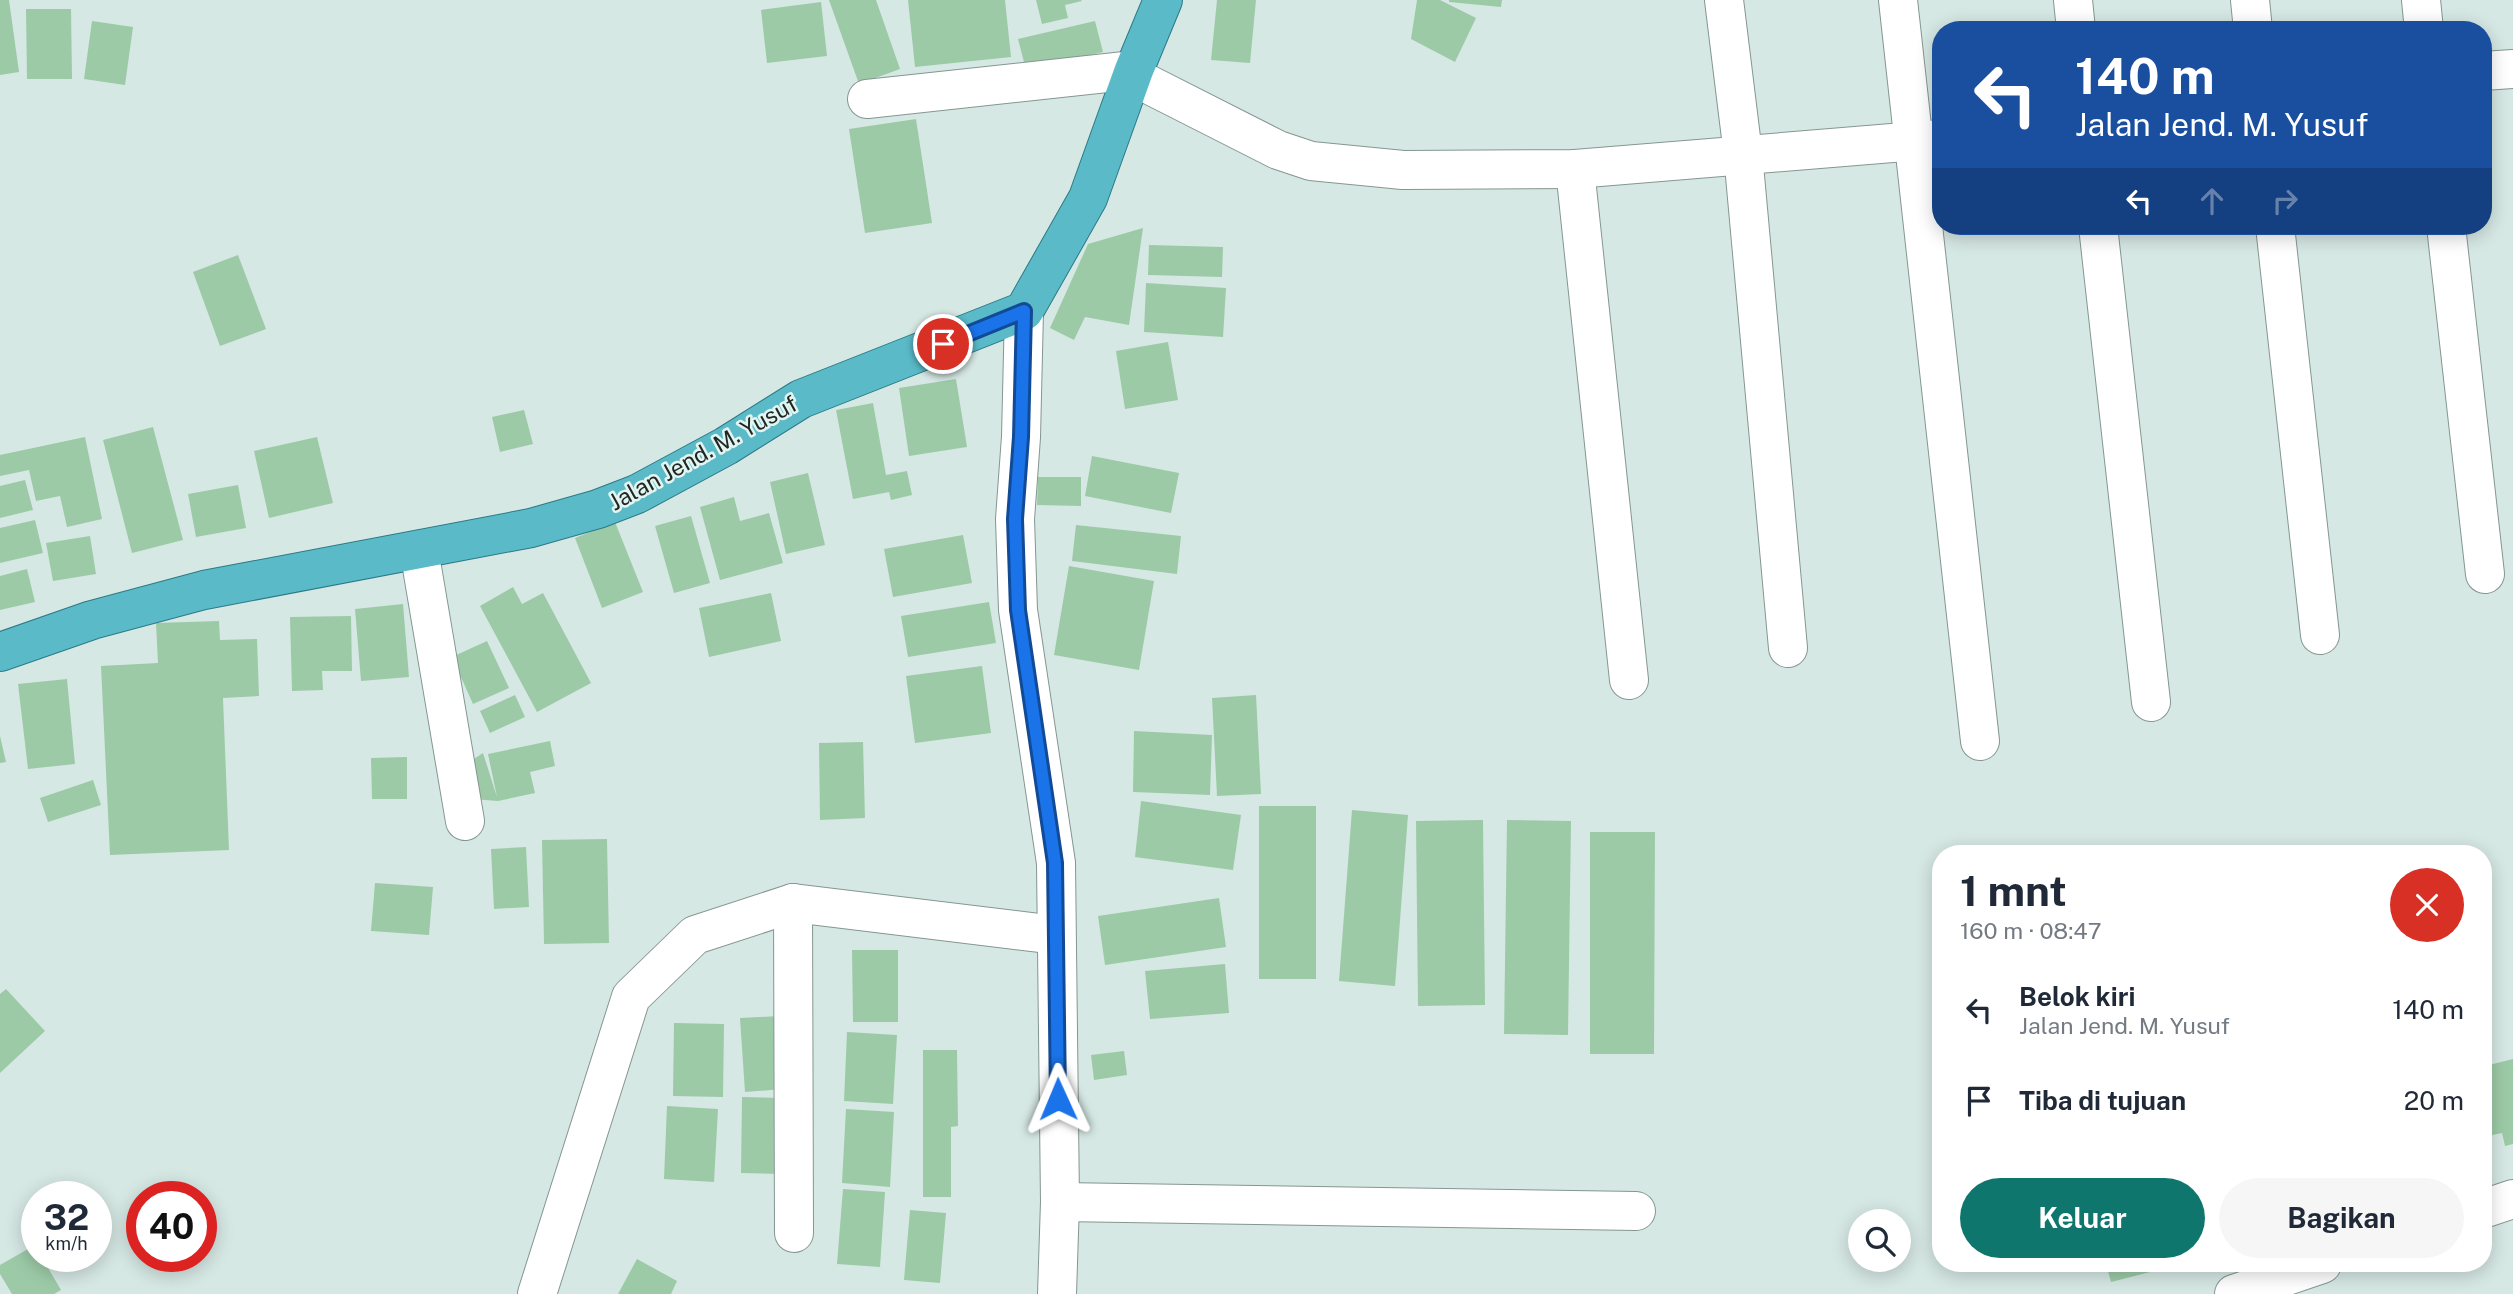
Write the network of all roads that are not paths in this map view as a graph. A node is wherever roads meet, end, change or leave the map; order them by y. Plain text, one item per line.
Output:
1 (1164, 0) edge
2 (1724, 0) edge
3 (1898, 0) edge
4 (2073, 0) edge
5 (2250, 0) edge
6 (2421, 0) edge
7 (2075, 21) edge
8 (2252, 21) edge
9 (2423, 21) edge
10 (2513, 69) edge
11 (2492, 70) edge
12 (1133, 73) junction
13 (867, 99) dead end
14 (1928, 141) edge
15 (1743, 154) junction
16 (1575, 169) junction
17 (1932, 187) edge
18 (1936, 235) edge
19 (2099, 235) edge
20 (2276, 235) edge
21 (2447, 235) edge
22 (1024, 311) junction
23 (419, 550) junction
24 (2485, 574) dead end
25 (2320, 635) dead end
26 (1788, 648) dead end
27 (0, 652) edge
28 (1629, 680) dead end
29 (2151, 702) dead end
30 (1980, 741) dead end
31 (465, 821) dead end
32 (793, 904) junction
33 (1056, 935) junction
34 (2513, 1199) edge
35 (1060, 1202) junction
36 (2492, 1206) edge
37 (1636, 1210) dead end
38 (794, 1233) dead end
39 (2299, 1272) edge
40 (537, 1294) edge
41 (1057, 1294) edge
42 (2234, 1294) edge

1 - 12 highway
2 - 15 street
3 - 14 street
4 - 7 street
5 - 8 street
6 - 9 street
10 - 11 street
12 - 13 street
12 - 16 street
12 - 22 highway
14 - 15 street
14 - 17 street
15 - 16 street
15 - 26 street
16 - 28 street
18 - 30 street
19 - 29 street
20 - 25 street
21 - 24 street
22 - 23 highway, Jalan Jend. M. Yusuf
22 - 33 street
23 - 27 highway, Jalan Jend. M. Yusuf
23 - 31 street
32 - 33 street
32 - 38 street
32 - 40 street
33 - 35 street
34 - 36 street
35 - 37 street
35 - 41 street
39 - 42 street

